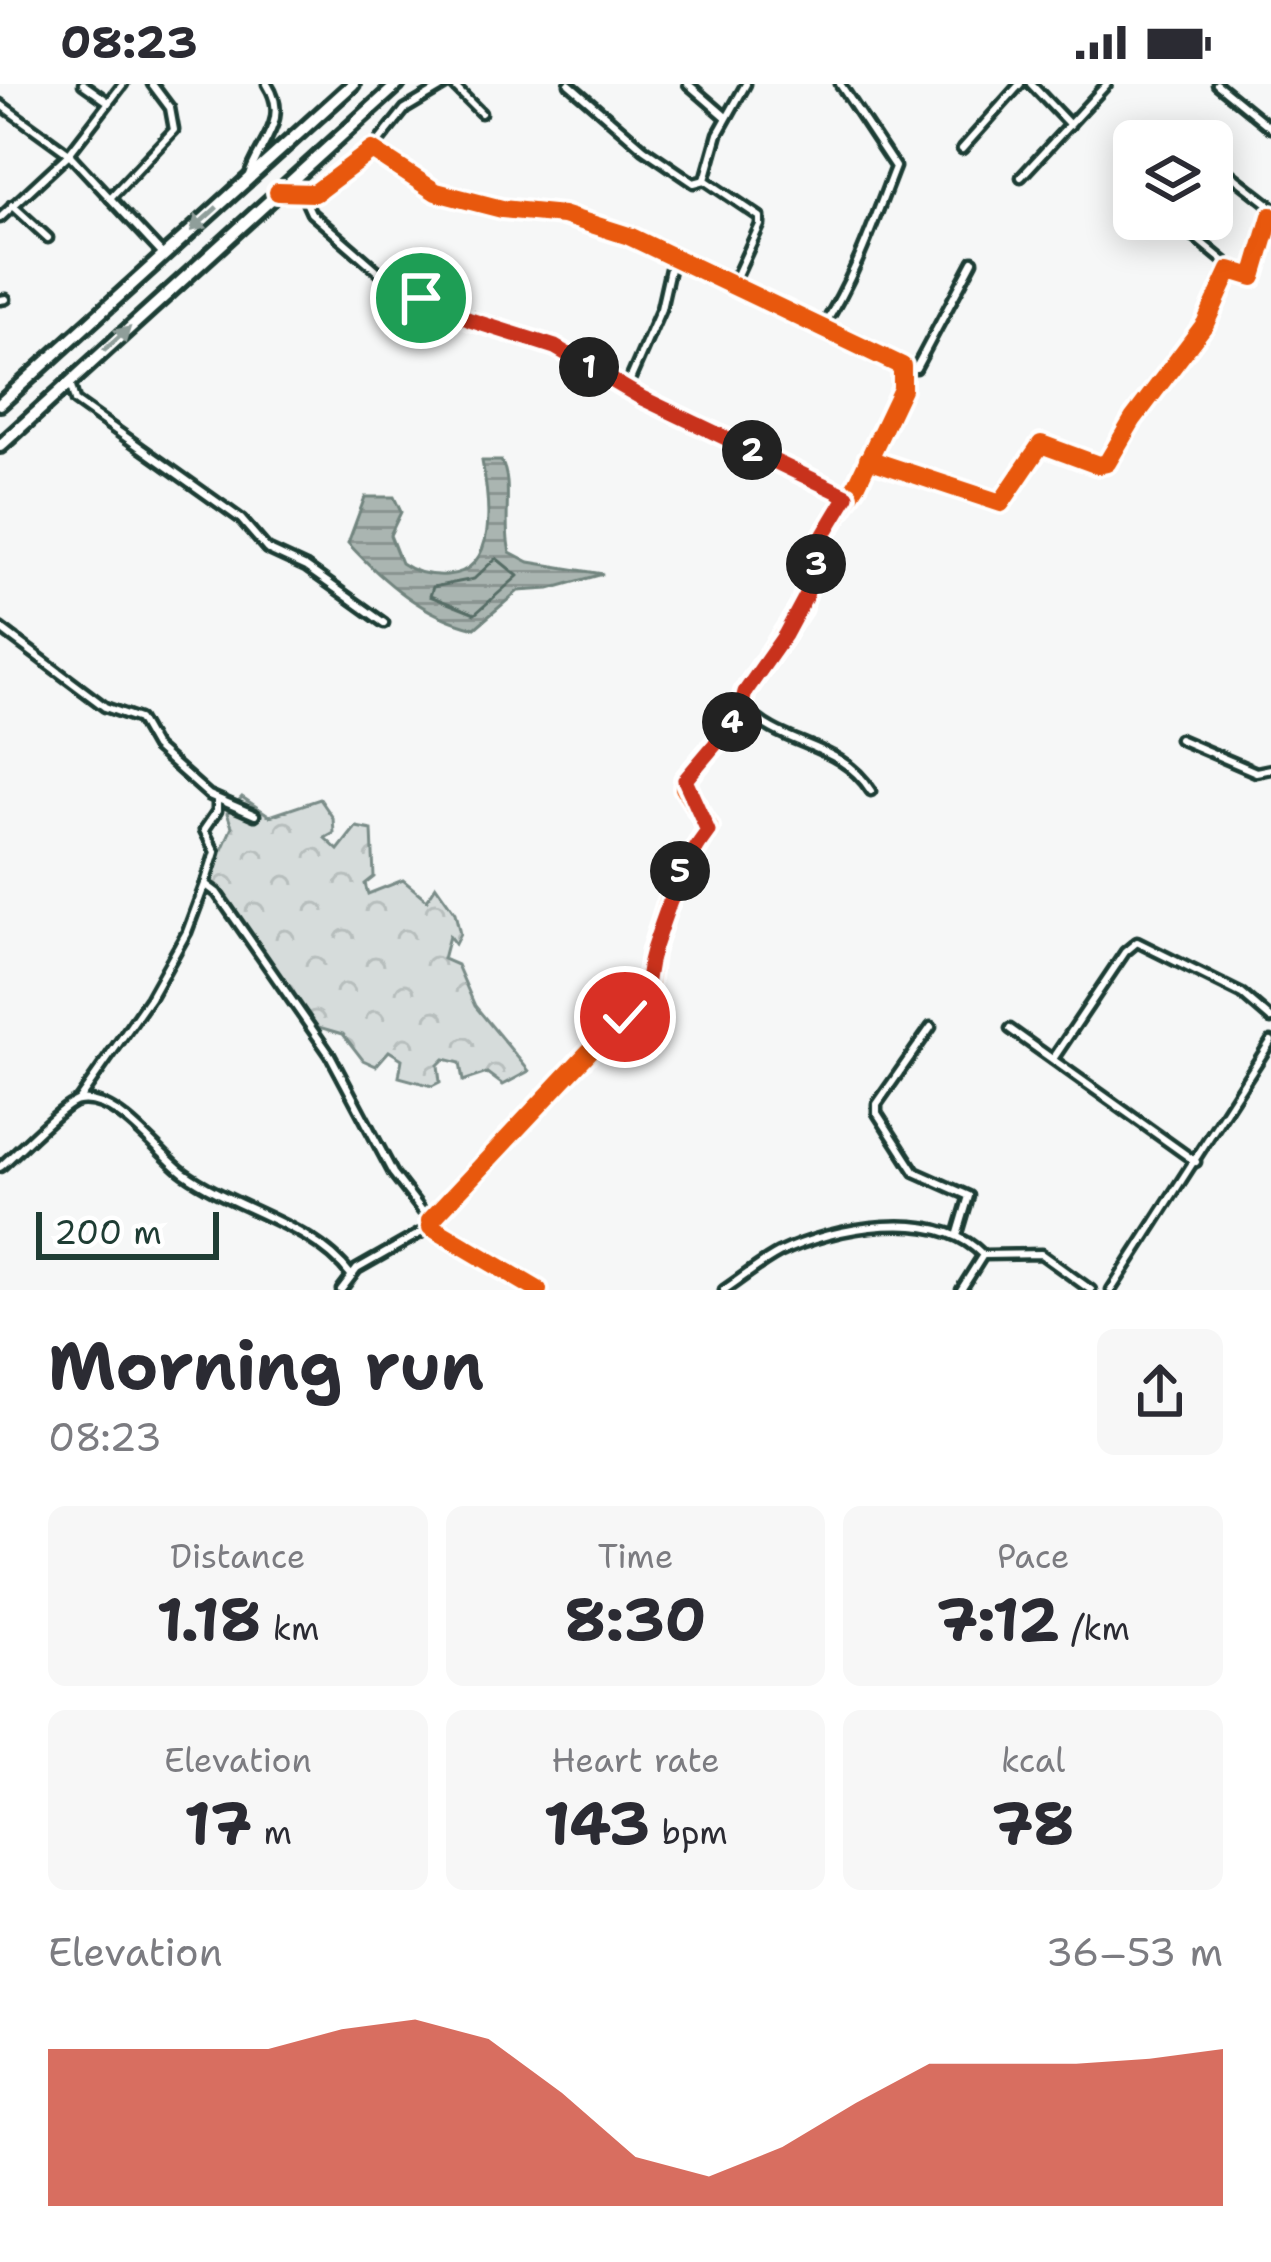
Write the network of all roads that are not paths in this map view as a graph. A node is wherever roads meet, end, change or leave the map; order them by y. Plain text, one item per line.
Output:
1 (83, 84) edge
2 (123, 84) edge
3 (152, 84) edge
4 (267, 84) edge
5 (353, 84) edge
6 (398, 84) edge
7 (449, 84) edge
8 (569, 84) edge
9 (688, 84) edge
10 (746, 84) edge
11 (840, 84) edge
12 (1020, 84) edge
13 (1031, 84) edge
14 (1107, 84) edge
15 (1217, 84) edge
16 (107, 101) junction
17 (0, 104) edge
18 (482, 113) dead end
19 (727, 118) junction
20 (1070, 125) junction
21 (1271, 128) edge
22 (962, 149) dead end
23 (372, 150) junction
24 (69, 154) junction
25 (1233, 176) edge
26 (1021, 177) dead end
27 (295, 178) junction
28 (704, 180) junction
29 (247, 181) junction
30 (278, 193) junction
31 (304, 195) junction
32 (110, 198) junction
33 (12, 206) junction
34 (1271, 206) edge
35 (1271, 216) edge
36 (0, 218) edge
37 (48, 238) dead end
38 (1198, 240) edge
39 (164, 256) junction
40 (672, 258) junction
41 (973, 261) dead end
42 (1232, 268) junction
43 (721, 281) junction
44 (823, 327) junction
45 (902, 366) junction
46 (70, 382) junction
47 (626, 389) junction
48 (0, 404) edge
49 (0, 446) edge
50 (868, 459) junction
51 (847, 496) junction
52 (384, 623) dead end
53 (0, 628) edge
54 (745, 707) junction
55 (1178, 739) dead end
56 (1271, 769) edge
57 (871, 791) dead end
58 (218, 800) junction
59 (255, 814) dead end
60 (205, 884) junction
61 (1271, 1019) edge
62 (931, 1027) dead end
63 (1010, 1029) dead end
64 (1271, 1041) edge
65 (1053, 1059) junction
66 (1257, 1063) junction
67 (1270, 1068) edge
68 (78, 1101) junction
69 (1196, 1162) junction
70 (0, 1167) edge
71 (430, 1224) junction
72 (958, 1233) junction
73 (983, 1255) junction
74 (351, 1275) junction
75 (341, 1290) edge
76 (538, 1290) edge
77 (724, 1290) edge
78 (961, 1290) edge
79 (1091, 1290) edge
80 (1111, 1290) edge

1 - 16 street
2 - 16 street
3 - 32 street
4 - 29 street
5 - 29 highway
6 - 27 highway
7 - 18 street
7 - 23 street
8 - 28 street
9 - 19 street
10 - 19 street
11 - 44 street
12 - 22 street
13 - 20 street
14 - 20 street
15 - 21 street
16 - 24 street
17 - 24 street
19 - 28 street
20 - 26 street
23 - 31 street
23 - 40 street
24 - 32 street
24 - 33 street
25 - 34 street
27 - 30 highway
27 - 31 street
28 - 43 street
29 -> 39 highway
30 - 31 street
46 -> 30 highway
31 - 47 street
32 - 39 street
33 - 36 street
33 - 37 street
35 - 42 street
38 - 42 street
39 - 48 highway
40 - 43 street
40 - 47 street
41 - 45 street
42 - 50 street
43 - 44 street
44 - 45 street
45 - 50 street
46 - 49 highway
46 - 52 street
47 - 51 street
50 - 51 street
51 - 54 street
53 - 58 street
54 - 57 street
54 - 71 street
55 - 56 street
58 - 59 street
58 - 60 street
60 - 68 street
60 - 71 street
61 - 65 street
62 - 72 street
63 - 65 street
64 - 66 street
65 - 69 street
66 - 67 street
66 - 69 street
68 - 70 street
68 - 74 street
69 - 80 street
71 - 74 street
71 - 76 street
72 - 73 street
72 - 77 street
73 - 78 street
73 - 79 street
74 - 75 street

